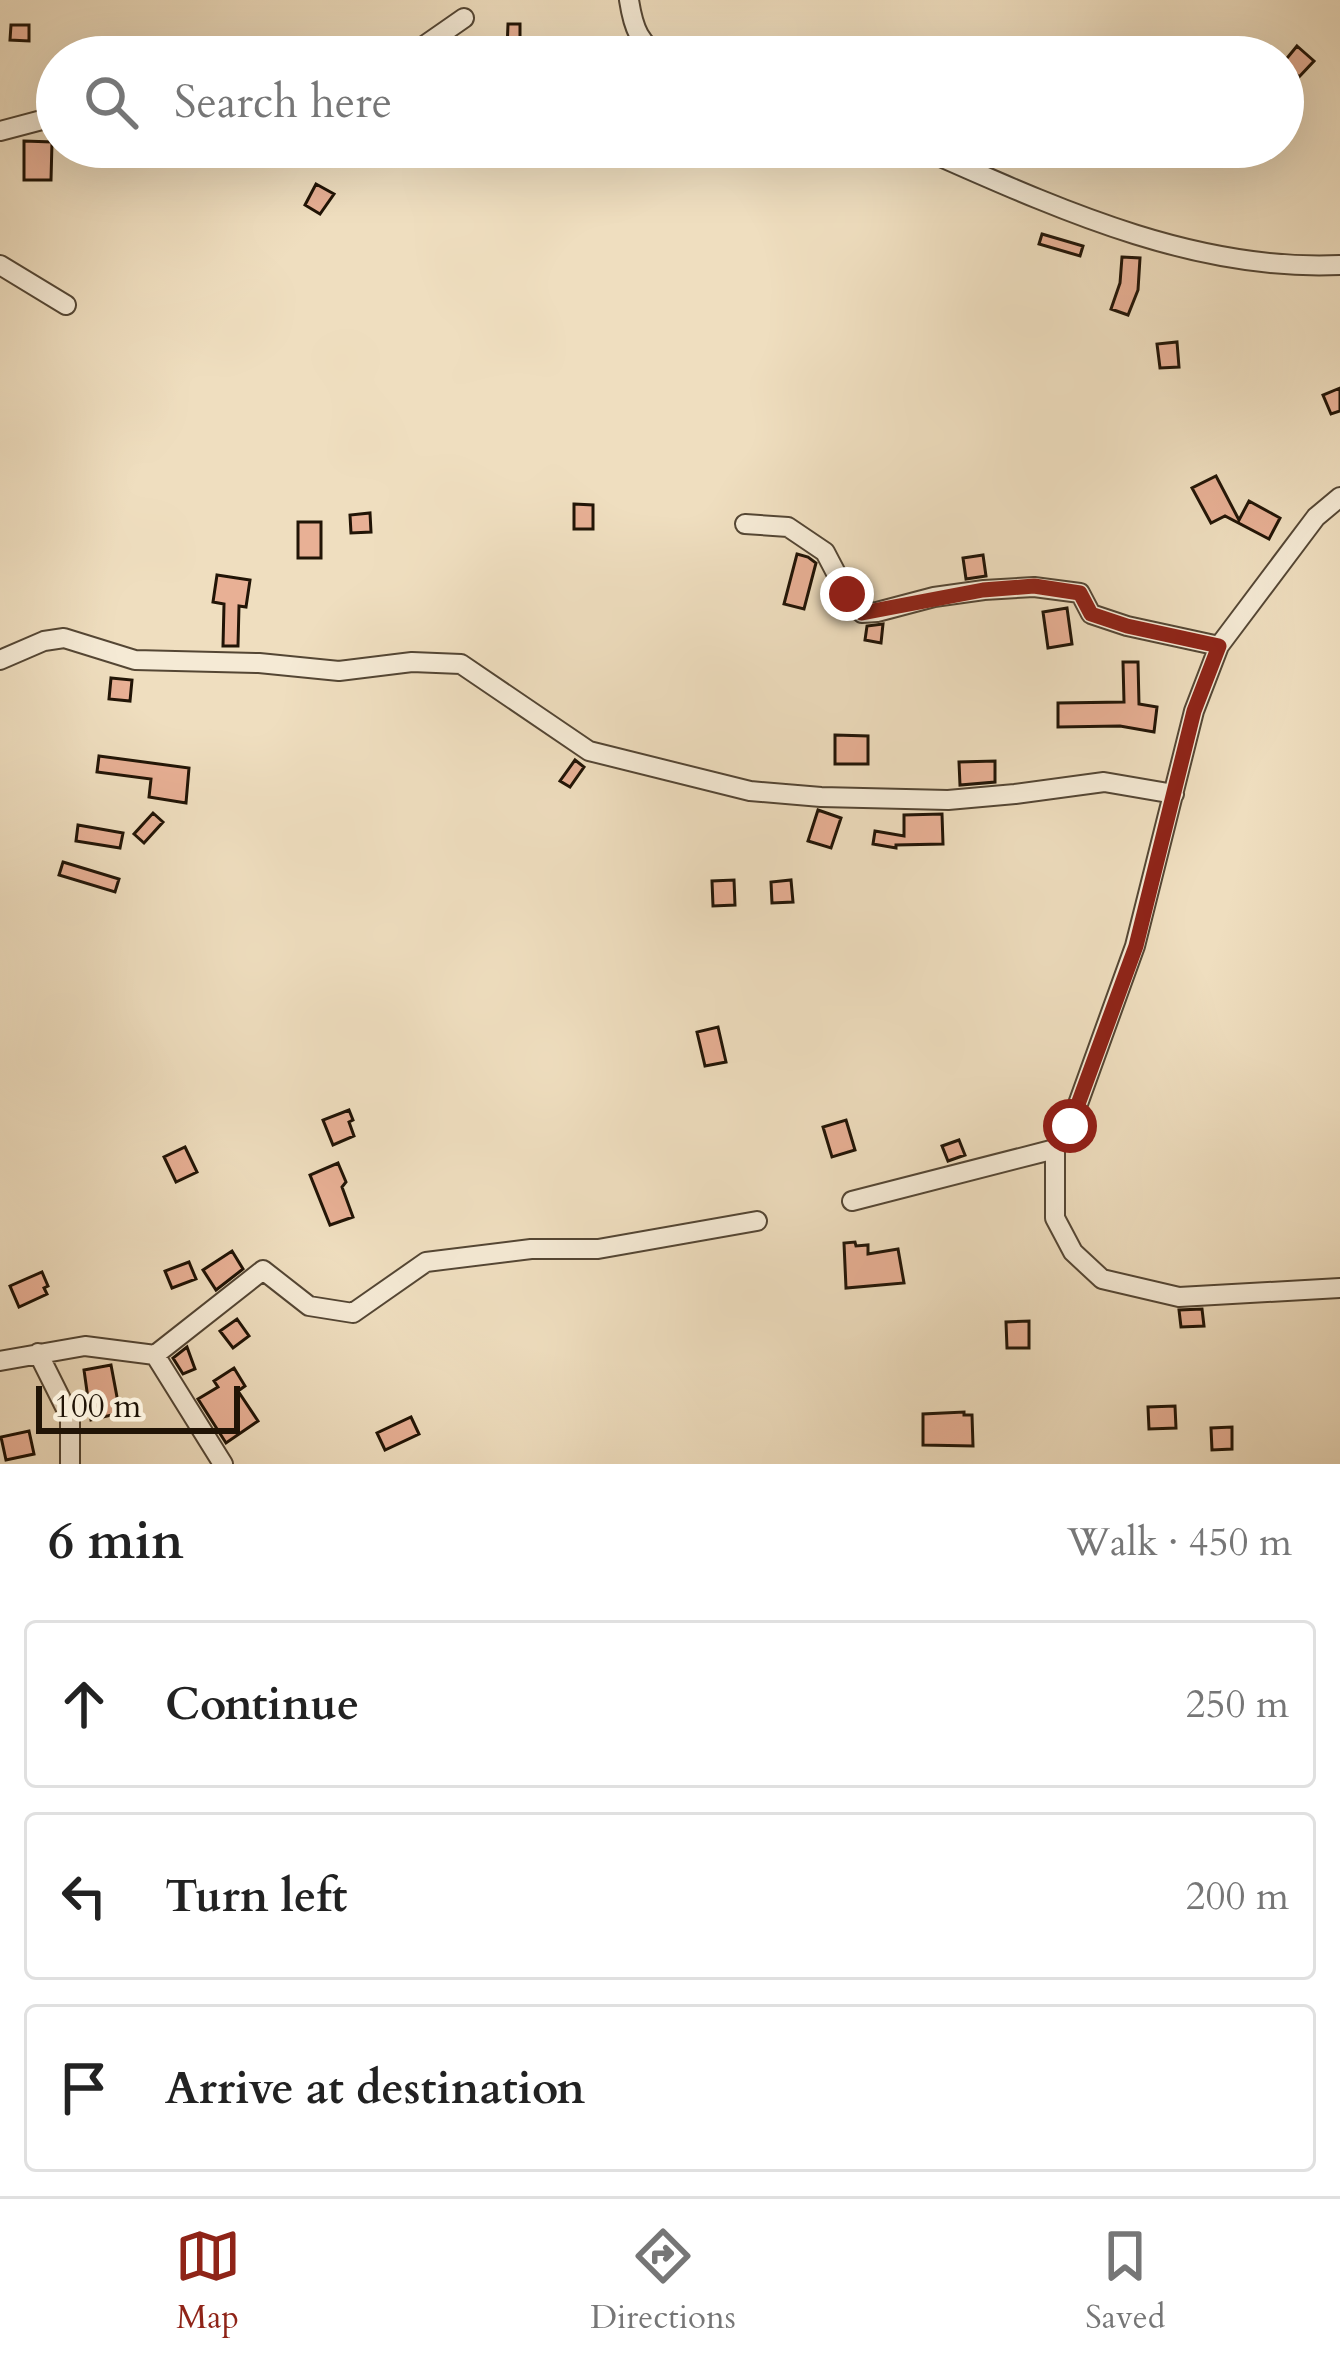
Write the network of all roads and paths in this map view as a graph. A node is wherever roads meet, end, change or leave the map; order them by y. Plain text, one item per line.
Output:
1 (629, 0) edge
2 (464, 18) dead end
3 (438, 36) edge
4 (639, 36) edge
5 (0, 118) edge
6 (36, 122) edge
7 (23, 125) junction
8 (0, 131) edge
9 (966, 168) edge
10 (0, 265) edge
11 (1340, 265) edge
12 (66, 305) dead end
13 (1340, 496) edge
14 (745, 524) dead end
15 (1219, 646) junction
16 (0, 661) edge
17 (1174, 794) junction
18 (1055, 1148) junction
19 (852, 1201) dead end
20 (757, 1221) dead end
21 (1340, 1288) edge
22 (38, 1354) junction
23 (155, 1355) junction
24 (0, 1361) edge
25 (70, 1464) edge
26 (224, 1464) edge

1 - 4 street
2 - 3 street
5 - 7 street
6 - 7 street
7 - 8 street
9 - 11 street
10 - 12 street
13 - 15 street
14 - 15 street
15 - 17 street
16 - 17 street
17 - 18 street
18 - 19 street
18 - 21 street
20 - 23 street
22 - 23 street
22 - 24 street
22 - 25 street
23 - 26 street

